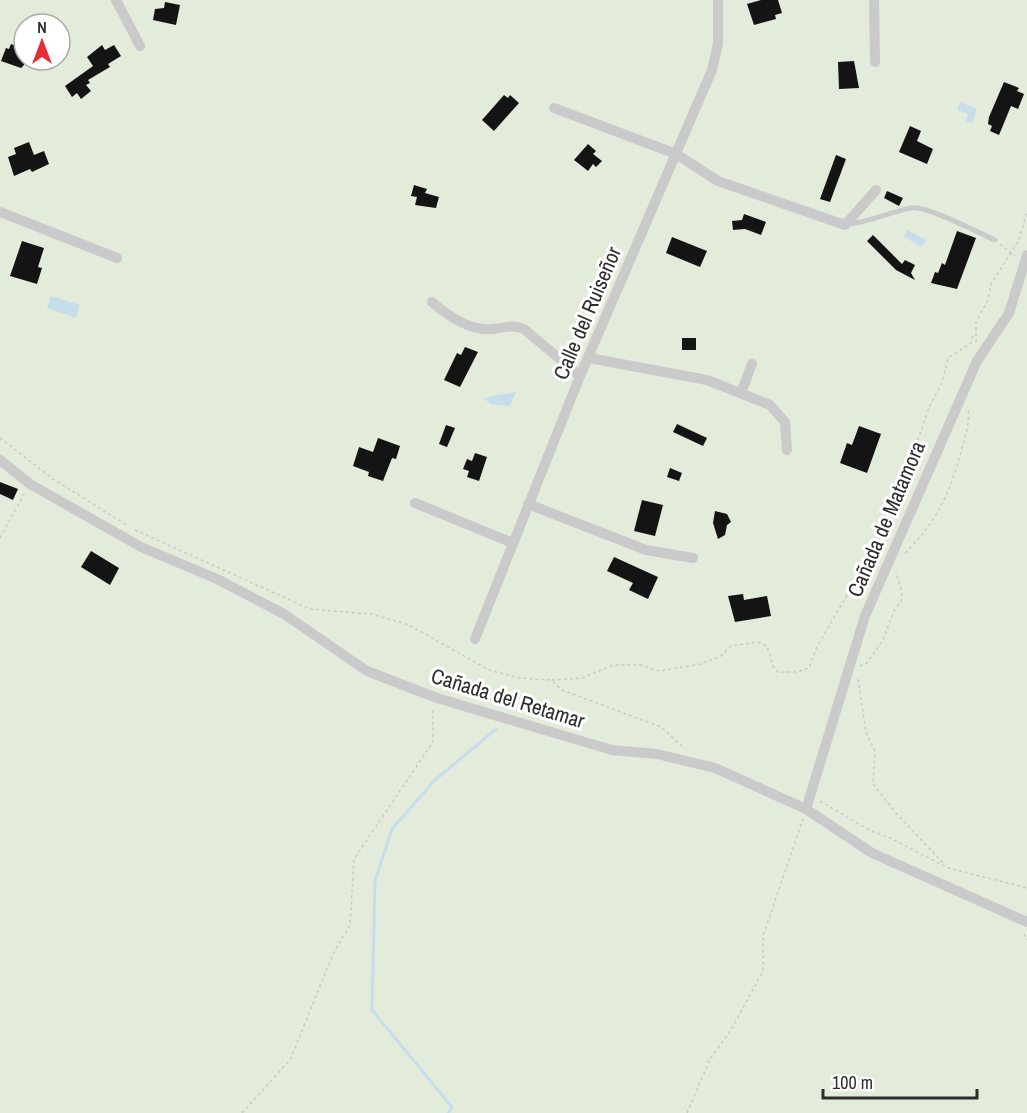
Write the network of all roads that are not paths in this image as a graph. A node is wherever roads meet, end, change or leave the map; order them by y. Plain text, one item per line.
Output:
1 (117, 0) edge
2 (718, 0) edge
3 (874, 0) edge
4 (140, 46) dead end
5 (875, 62) dead end
6 (554, 108) dead end
7 (676, 154) junction
8 (876, 190) dead end
9 (0, 212) edge
10 (845, 225) junction
11 (994, 240) road end
12 (117, 258) dead end
13 (1025, 259) edge
14 (432, 302) dead end
15 (589, 358) junction
16 (752, 364) dead end
17 (580, 376) junction
18 (741, 393) junction
19 (786, 450) dead end
20 (0, 460) edge
21 (415, 503) dead end
22 (528, 504) junction
23 (513, 543) junction
24 (693, 558) dead end
25 (475, 639) dead end
26 (806, 809) junction
27 (1027, 922) edge

1 - 4 street
2 - 7 street, Calle del Ruiseñor
3 - 5 street
6 - 7 street
7 - 10 street
7 - 15 street, Calle del Ruiseñor
8 - 10 street
9 - 12 street
10 - 11 lane
13 - 26 street, Cañada de Matamora
14 - 17 street
15 - 17 street, Calle del Ruiseñor
15 - 18 street
16 - 18 street
17 - 22 street, Calle del Ruiseñor
18 - 19 street
20 - 26 street, Cañada del Retamar
21 - 23 street
22 - 23 street, Calle del Ruiseñor
22 - 24 street
23 - 25 street, Calle del Ruiseñor
26 - 27 street, Cañada del Retamar

